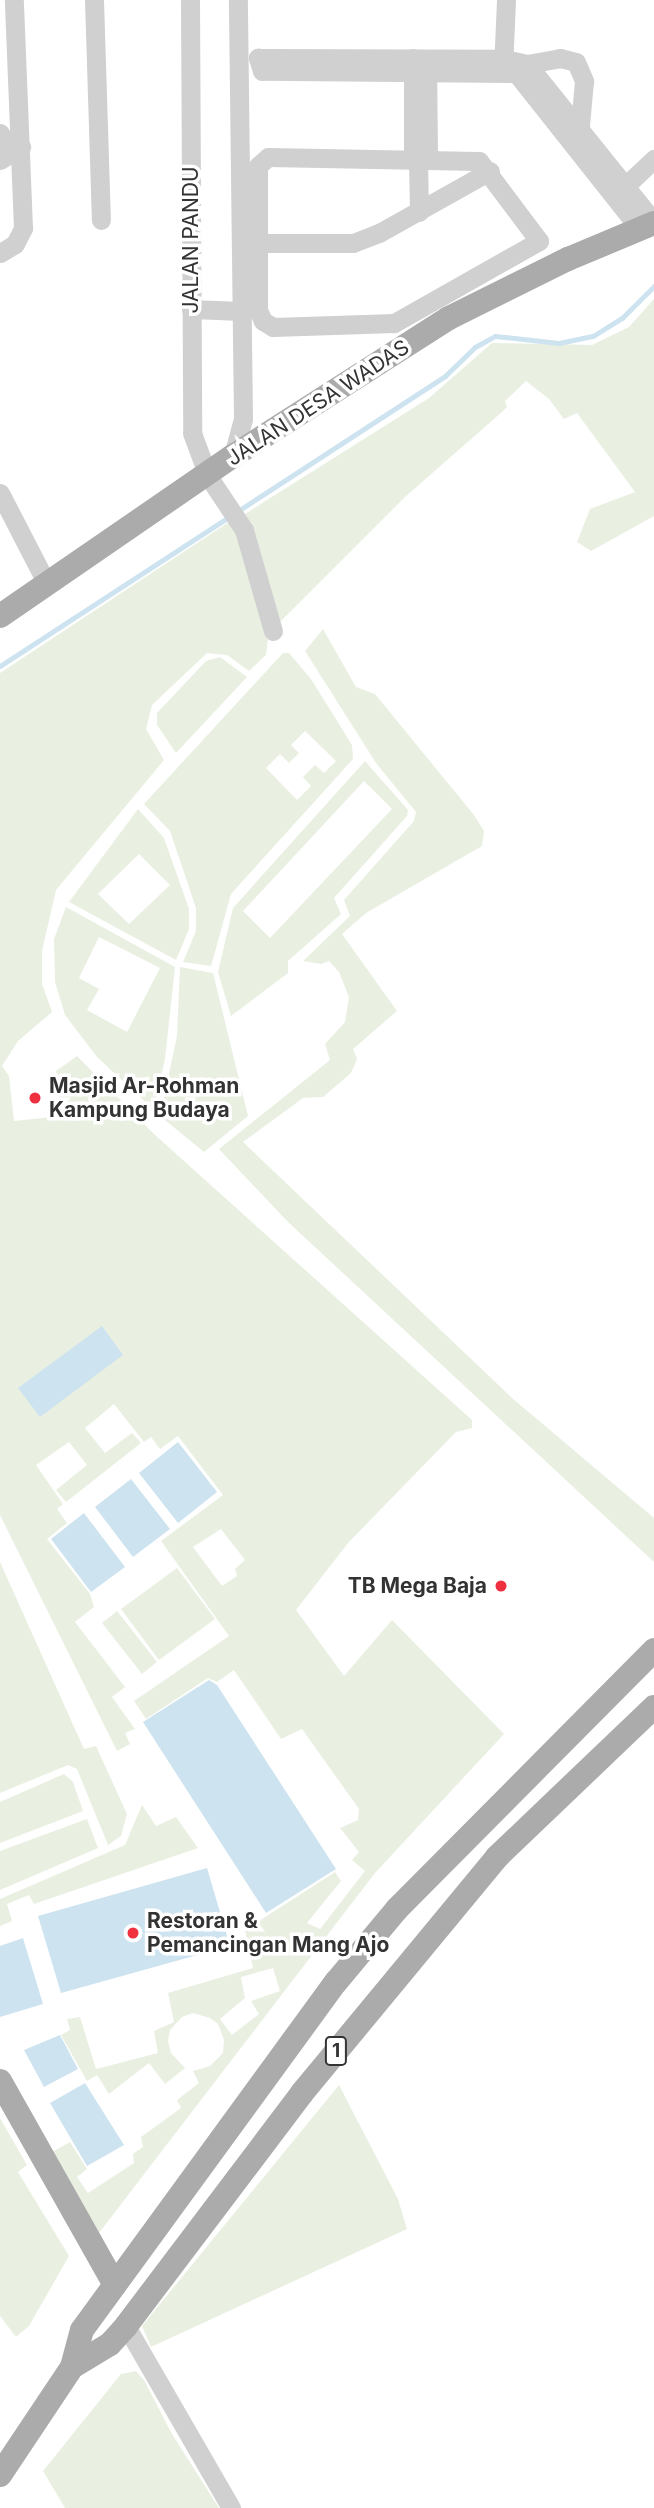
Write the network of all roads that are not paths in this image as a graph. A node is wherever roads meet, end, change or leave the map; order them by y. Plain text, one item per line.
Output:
1 (14, 0) edge
2 (94, 0) edge
3 (190, 0) edge
4 (238, 0) edge
5 (506, 0) edge
6 (420, 64) junction
7 (278, 65) dead end
8 (513, 68) junction
9 (571, 126) junction
10 (0, 133) edge
11 (11, 153) edge
12 (420, 159) junction
13 (654, 159) edge
14 (490, 171) junction
15 (622, 189) junction
16 (419, 212) junction
17 (101, 220) dead end
18 (649, 225) edge
19 (257, 243) junction
20 (0, 253) edge
21 (191, 309) junction
22 (242, 311) junction
23 (233, 456) junction
24 (208, 476) junction
25 (0, 493) edge
26 (47, 584) junction
27 (0, 616) edge
28 (273, 631) dead end
29 (654, 1650) edge
30 (654, 1707) edge
31 (0, 2081) edge
32 (115, 2285) junction
33 (126, 2326) junction
34 (72, 2367) junction
35 (0, 2474) edge
36 (231, 2508) edge

1 - 11 street
2 - 17 street
3 - 21 street, JALAN PANDU
4 - 22 street
5 - 8 street
6 - 7 street
6 - 8 street
6 - 12 street
8 - 9 street
8 - 9 street
9 - 15 street
10 - 11 street
11 - 20 street
12 - 14 street
12 - 16 street
12 - 19 street
13 - 15 street
14 - 16 street
14 - 19 street
15 - 18 street
16 - 19 street
18 - 23 main road, JALAN DESA WADAS
21 - 22 street
21 - 24 street, JALAN PANDU
22 - 23 street
23 - 24 main road, JALAN DESA WADAS
24 - 26 main road, JALAN DESA WADAS
24 - 28 street, JALAN PANDU
25 - 26 street
26 - 27 main road, JALAN DESA WADAS
29 - 32 main road, 1
30 - 33 main road, 1
31 - 32 main road
32 - 34 main road, 1
33 - 34 main road, 1
33 - 36 street
34 - 35 main road, 1

